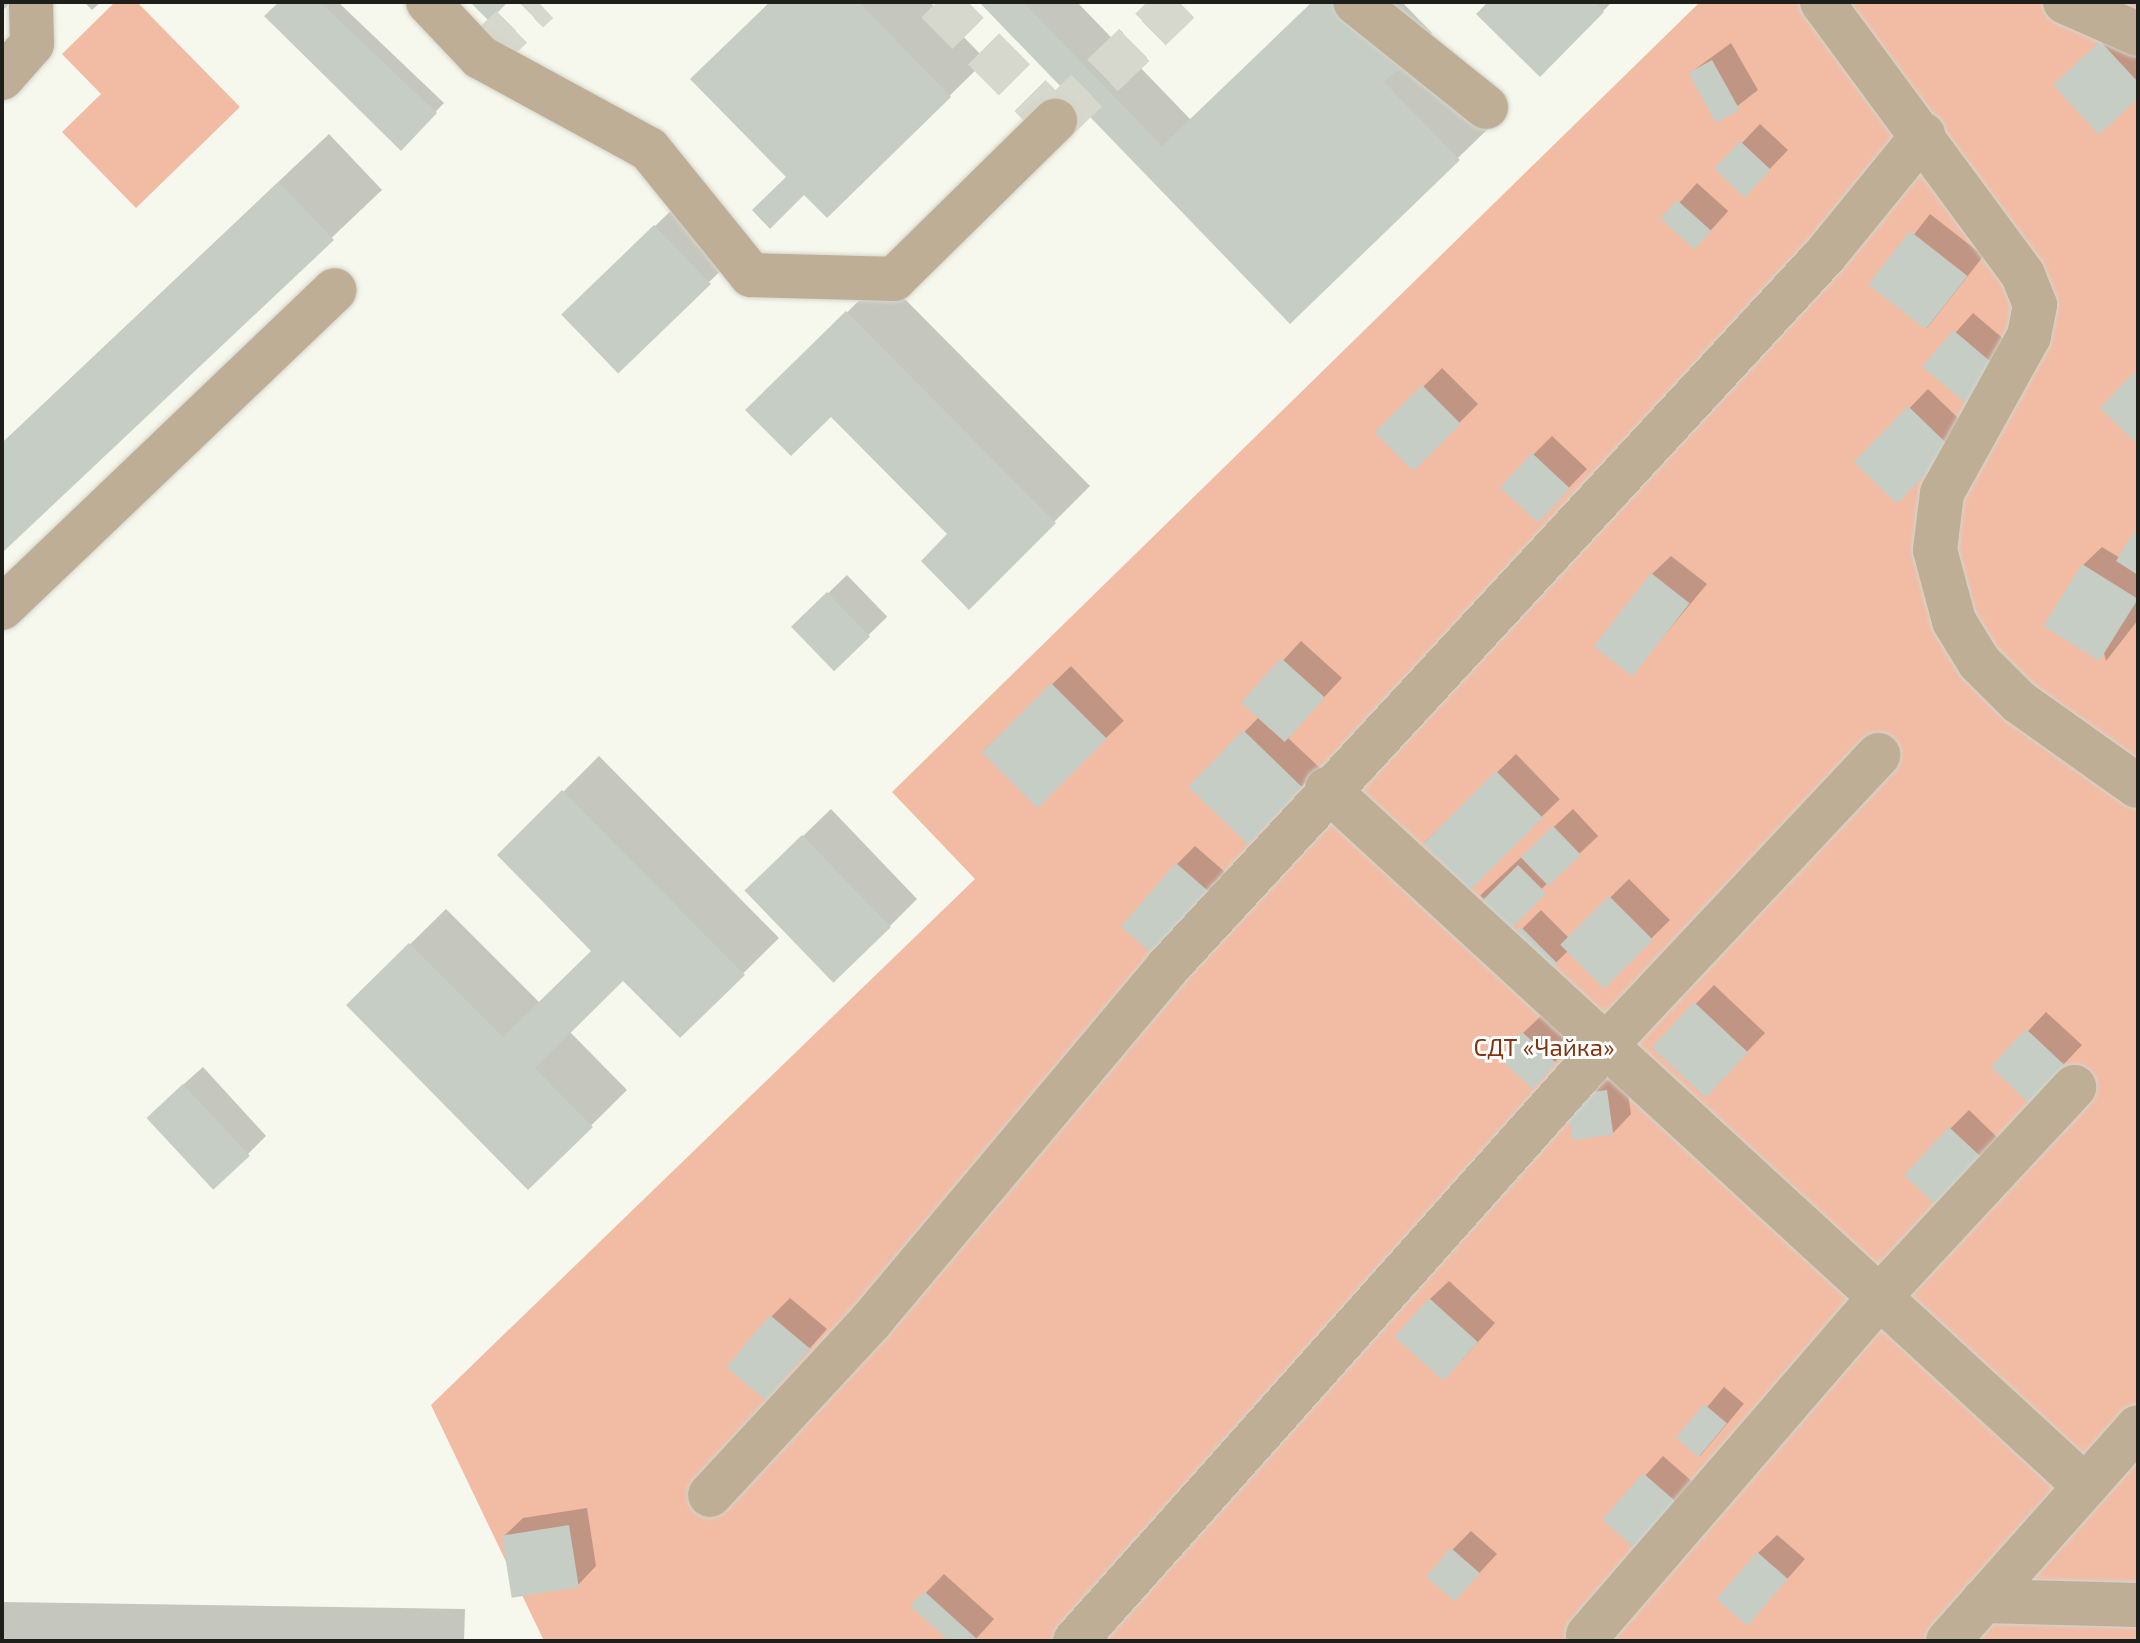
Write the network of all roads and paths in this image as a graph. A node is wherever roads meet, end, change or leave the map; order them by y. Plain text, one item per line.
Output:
1 (31, 2) edge
2 (428, 2) edge
3 (1355, 2) edge
4 (1822, 2) edge
5 (2065, 2) edge
6 (2138, 34) edge
7 (2, 78) edge
8 (1486, 107) dead end
9 (1055, 121) dead end
10 (1923, 135) junction
11 (335, 290) dead end
12 (2, 608) edge
13 (1878, 755) dead end
14 (2137, 786) edge
15 (1327, 789) junction
16 (1606, 1045) junction
17 (2074, 1087) dead end
18 (1881, 1295) junction
19 (2138, 1427) edge
20 (2085, 1486) junction
21 (710, 1495) dead end
22 (1983, 1601) junction
23 (2138, 1605) edge
24 (1588, 1635) dead end
25 (1075, 1641) edge
26 (1948, 1641) edge

1 - 7 lane
2 - 9 lane
3 - 8 lane
4 - 10 lane
5 - 6 lane
10 - 14 lane
10 - 15 lane
11 - 12 lane
13 - 16 lane
15 - 16 lane
15 - 21 lane
16 - 18 lane
16 - 25 lane
17 - 18 lane
18 - 20 lane
18 - 24 lane
19 - 20 lane
20 - 22 lane
22 - 23 lane
22 - 26 lane

